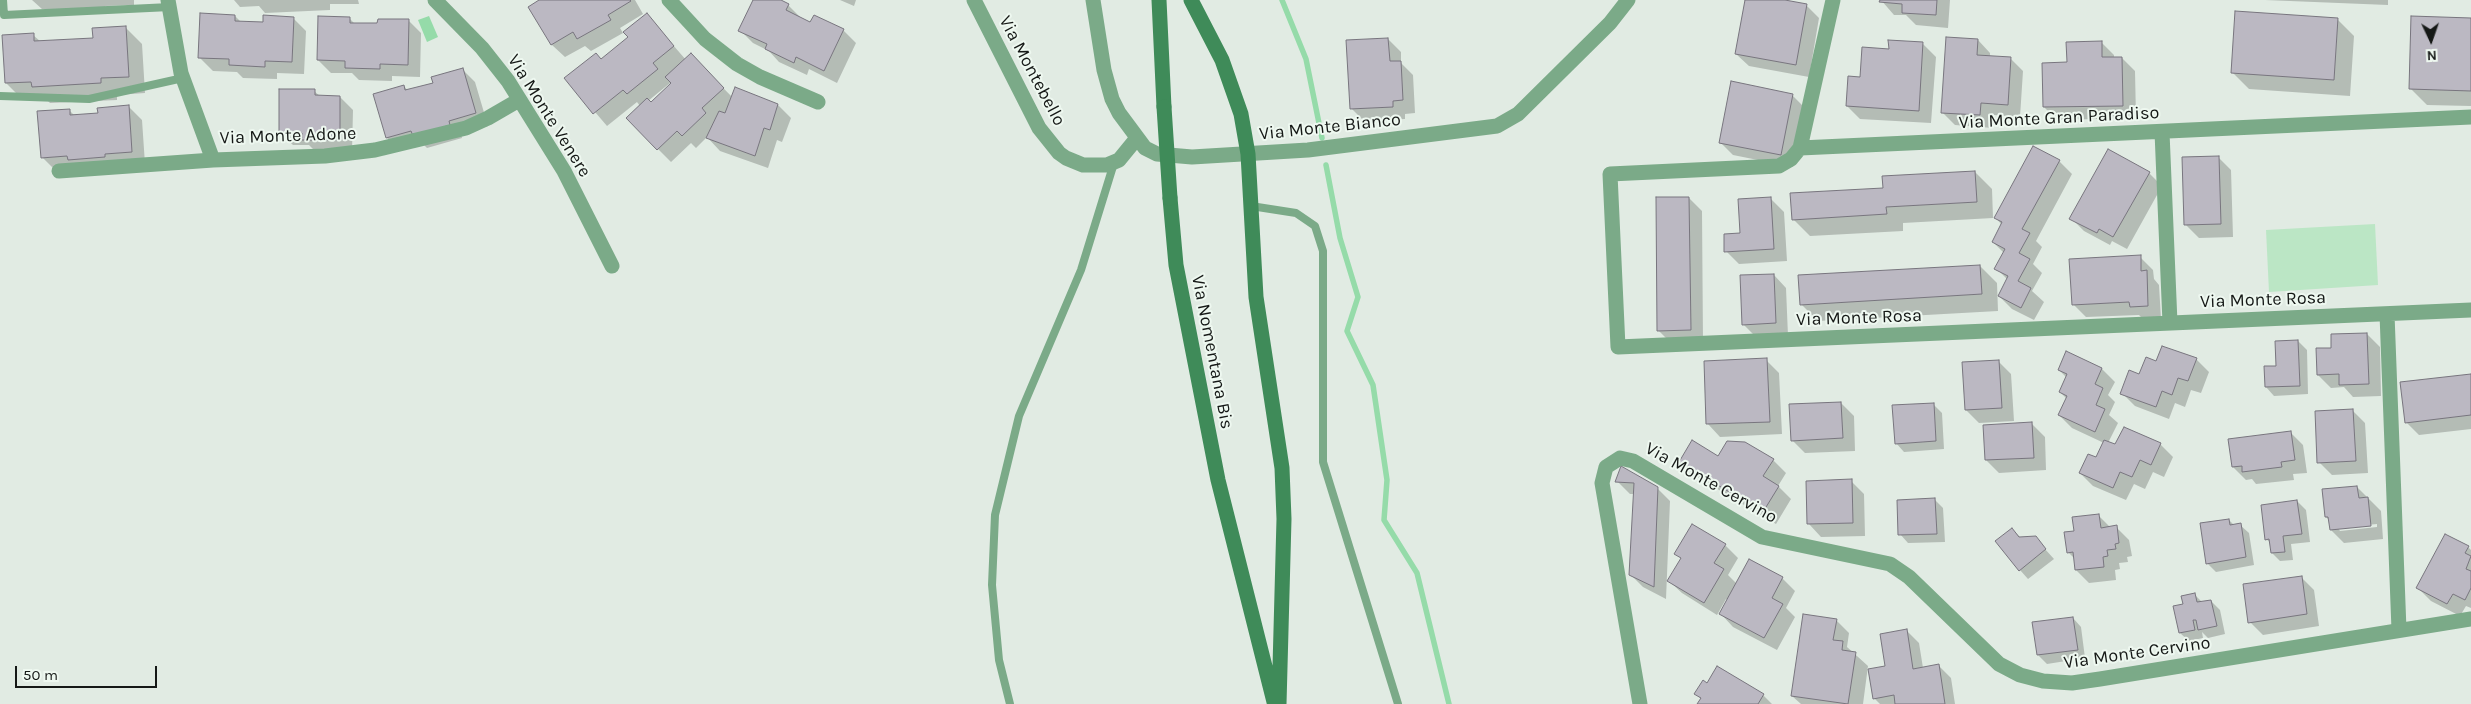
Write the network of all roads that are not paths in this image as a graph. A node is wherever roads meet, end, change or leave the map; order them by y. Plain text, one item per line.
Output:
1 (3, 0) edge
2 (435, 0) edge
3 (669, 0) edge
4 (974, 0) edge
5 (1093, 0) edge
6 (1159, 0) edge
7 (1191, 0) edge
8 (1628, 0) edge
9 (1833, 0) edge
10 (169, 4) edge
11 (183, 78) junction
12 (0, 96) edge
13 (519, 100) junction
14 (818, 102) dead end
15 (2471, 117) edge
16 (2162, 132) junction
17 (1137, 138) junction
18 (1800, 148) junction
19 (1248, 154) junction
20 (213, 160) junction
21 (1114, 162) junction
22 (59, 171) dead end
23 (1251, 206) junction
24 (612, 266) dead end
25 (2471, 310) edge
26 (2386, 314) junction
27 (2170, 323) junction
28 (2471, 619) edge
29 (2399, 630) junction
30 (1010, 704) edge
31 (1274, 704) edge
32 (1279, 704) edge
33 (1398, 704) edge
34 (1640, 704) edge

1 - 10 lane
2 - 13 street, Via Monte Venere
3 - 14 street
4 - 21 street, Via Montebello
5 - 17 street, Via Monte Bianco
6 - 31 main road, Via Nomentana Bis, bridge
7 - 19 main road
8 - 19 street, Via Monte Bianco
9 - 18 street
10 - 11 street, Via Monte Adone
11 - 12 lane
11 - 20 street, Via Monte Adone
13 - 20 street, Via Monte Adone
13 - 24 street, Via Monte Venere
15 - 16 street, Via Monte Gran Paradiso
16 - 18 street, Via Monte Gran Paradiso
16 - 27 street
17 - 19 street, Via Monte Bianco
17 - 21 street
18 - 27 street, Via Monte Rosa
19 - 23 main road
20 - 22 street
21 - 30 lane
23 - 32 main road
23 - 33 lane
25 - 26 street, Via Monte Rosa
26 - 27 street, Via Monte Rosa
26 - 29 street
28 - 29 street, Via Monte Cervino
29 - 34 street, Via Monte Cervino

